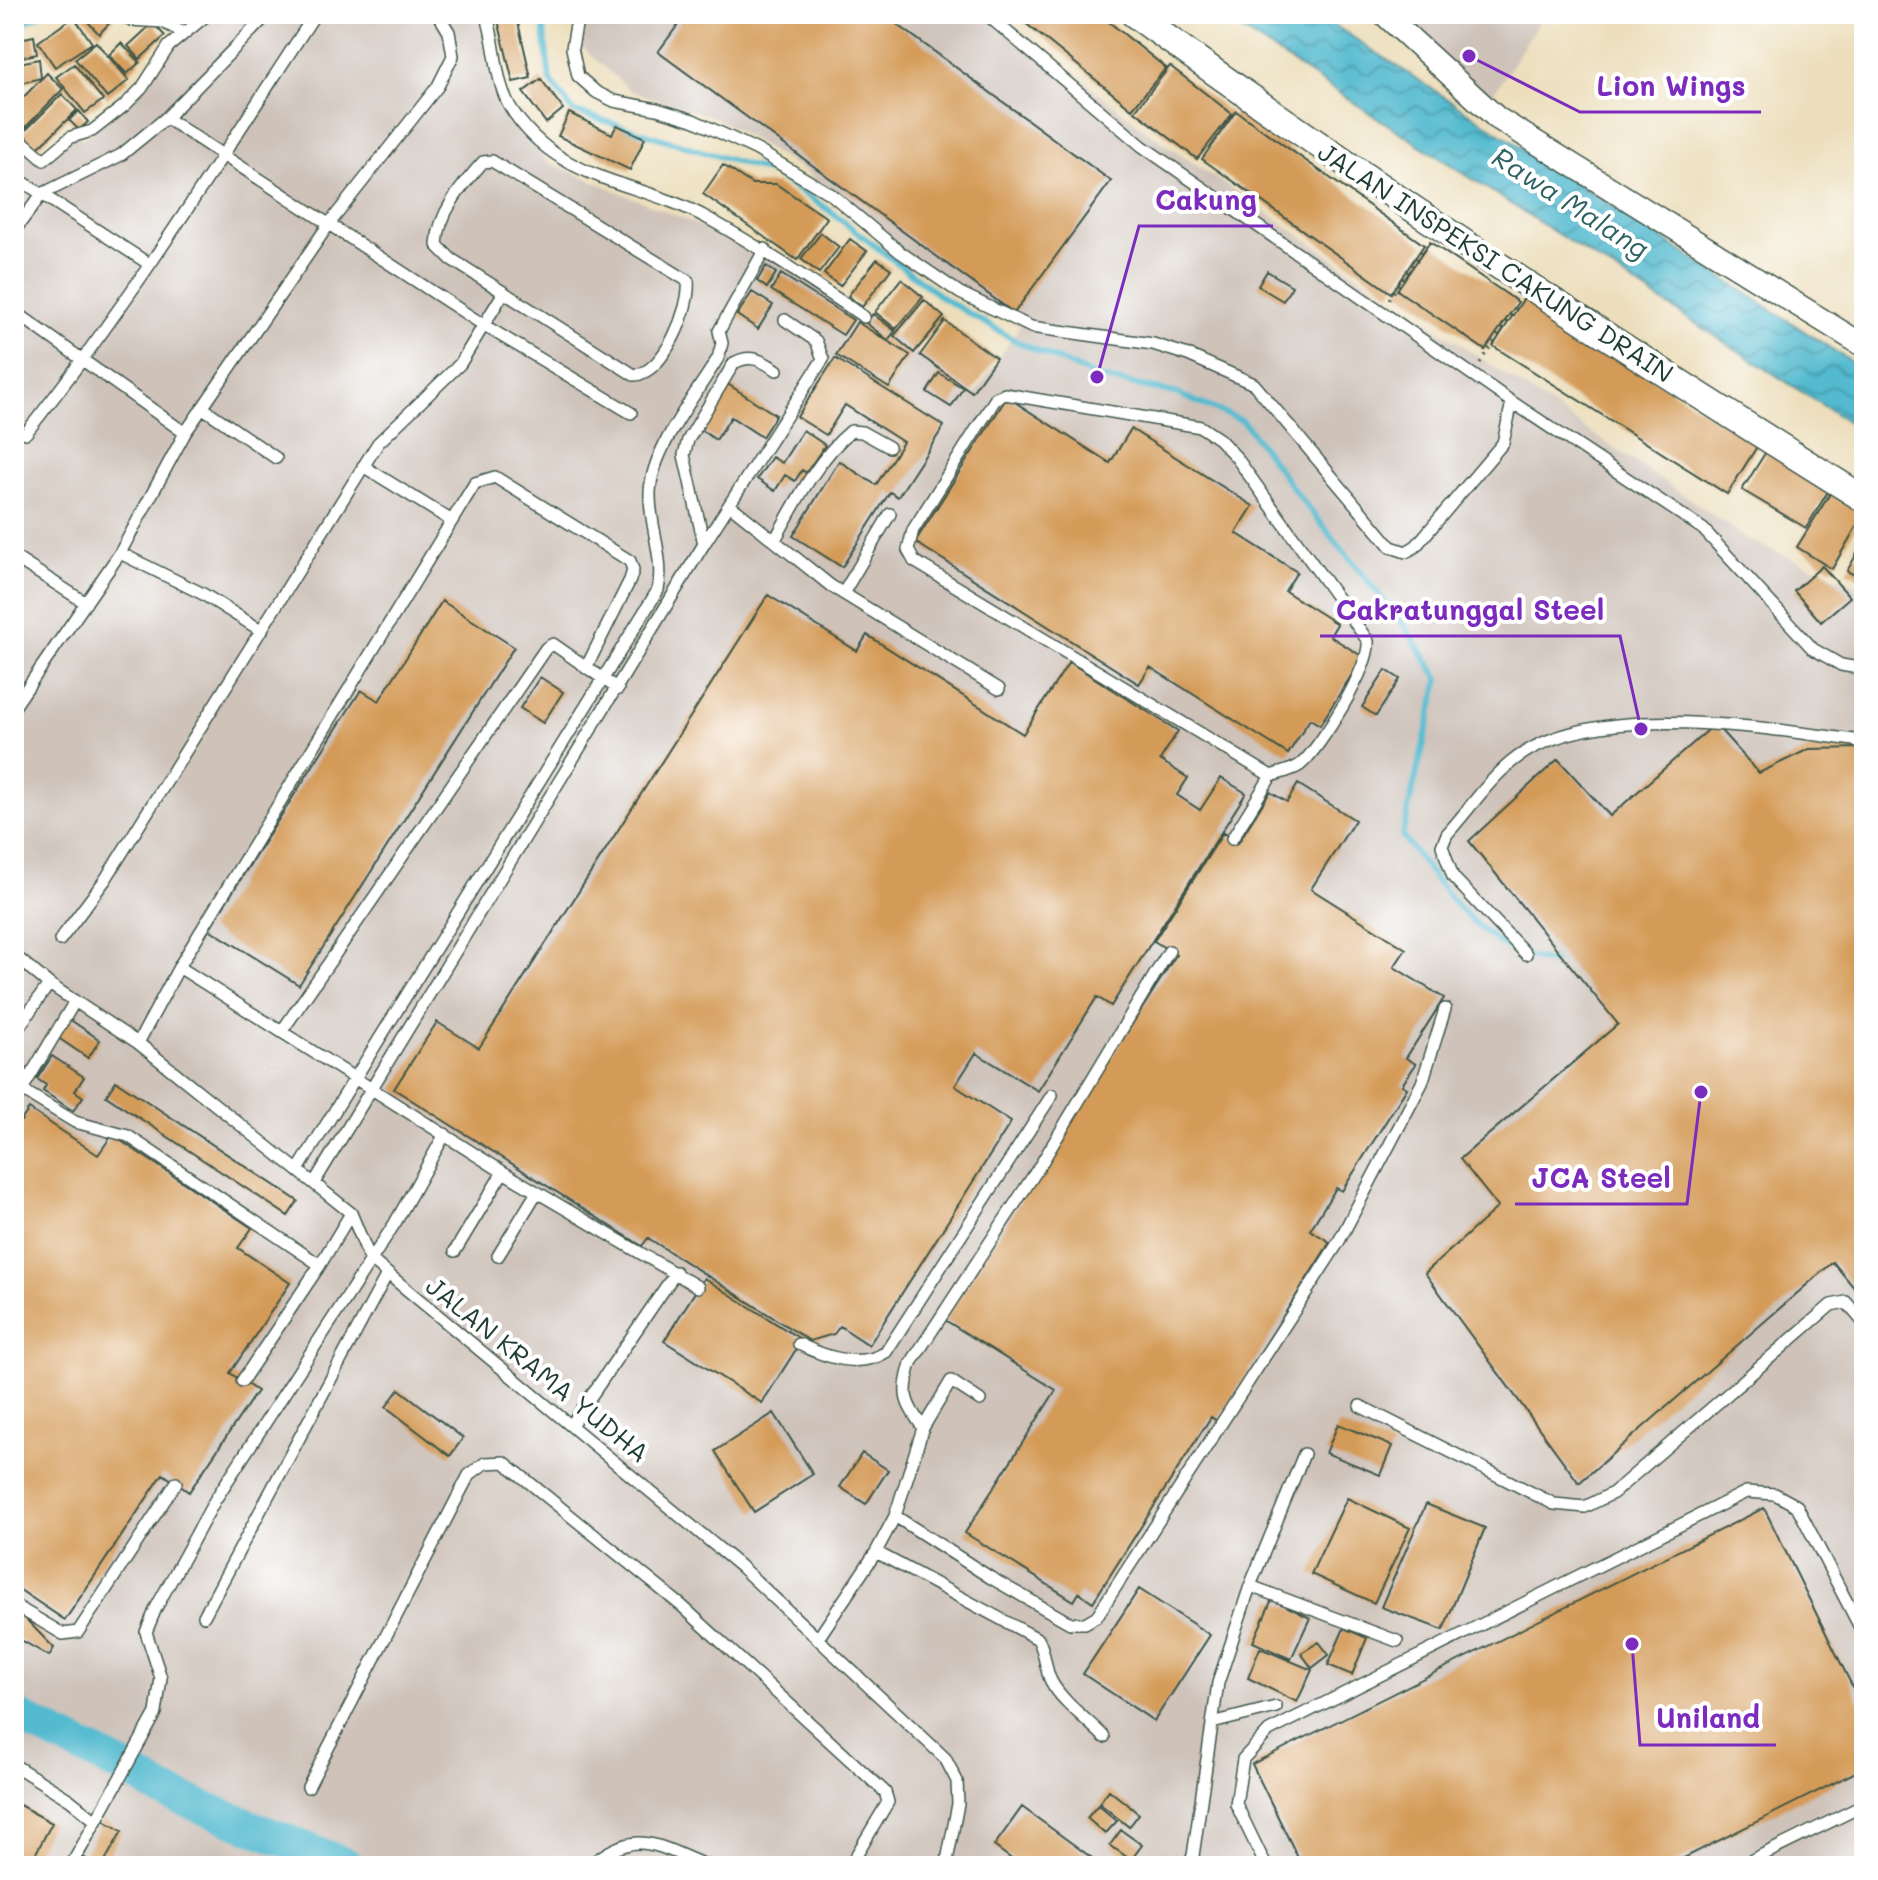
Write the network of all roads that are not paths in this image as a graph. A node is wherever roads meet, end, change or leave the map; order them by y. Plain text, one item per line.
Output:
1 (120, 14) edge
2 (208, 14) edge
3 (268, 14) edge
4 (315, 14) edge
5 (438, 14) edge
6 (486, 14) edge
7 (578, 14) edge
8 (986, 14) edge
9 (1134, 14) edge
10 (1384, 14) edge
11 (184, 33) junction
12 (166, 118) junction
13 (14, 134) edge
14 (225, 154) junction
15 (14, 176) edge
16 (42, 194) junction
17 (329, 224) junction
18 (14, 231) edge
19 (765, 249) junction
20 (149, 264) junction
21 (504, 292) junction
22 (14, 311) edge
23 (864, 317) dead end
24 (785, 320) dead end
25 (485, 326) junction
26 (1864, 346) edge
27 (82, 363) junction
28 (777, 370) dead end
29 (1512, 402) junction
30 (203, 408) junction
31 (631, 413) dead end
32 (26, 433) dead end
33 (185, 433) junction
34 (889, 447) dead end
35 (276, 458) dead end
36 (363, 466) junction
37 (1864, 499) edge
38 (731, 506) junction
39 (890, 514) dead end
40 (452, 521) junction
41 (775, 540) junction
42 (704, 544) junction
43 (120, 553) junction
44 (14, 557) edge
45 (844, 592) junction
46 (86, 603) junction
47 (262, 631) junction
48 (586, 668) junction
49 (1864, 669) edge
50 (602, 679) junction
51 (618, 689) junction
52 (999, 689) dead end
53 (14, 707) edge
54 (1864, 746) edge
55 (1271, 776) junction
56 (1232, 839) dead end
57 (60, 940) dead end
58 (1169, 951) dead end
59 (1526, 954) dead end
60 (14, 955) edge
61 (179, 967) junction
62 (49, 984) junction
63 (75, 1001) junction
64 (1445, 1009) dead end
65 (16, 1028) edge
66 (282, 1031) junction
67 (138, 1043) junction
68 (354, 1077) junction
69 (370, 1088) junction
70 (22, 1090) junction
71 (1052, 1095) dead end
72 (14, 1103) edge
73 (445, 1134) junction
74 (298, 1170) junction
75 (503, 1172) junction
76 (314, 1183) junction
77 (537, 1192) junction
78 (351, 1213) junction
79 (455, 1251) dead end
80 (498, 1256) dead end
81 (370, 1259) junction
82 (320, 1265) junction
83 (676, 1272) junction
84 (387, 1274) junction
85 (698, 1287) dead end
86 (1864, 1323) edge
87 (799, 1344) dead end
88 (242, 1381) dead end
89 (980, 1400) dead end
90 (1360, 1406) dead end
91 (572, 1424) junction
92 (923, 1428) junction
93 (1304, 1454) dead end
94 (176, 1483) dead end
95 (895, 1516) junction
96 (876, 1552) junction
97 (1250, 1586) junction
98 (14, 1605) edge
99 (204, 1616) dead end
100 (1864, 1635) edge
101 (819, 1637) junction
102 (1397, 1641) dead end
103 (1276, 1707) dead end
104 (1212, 1723) junction
105 (1104, 1737) dead end
106 (14, 1765) edge
107 (308, 1787) dead end
108 (1864, 1805) edge
109 (97, 1819) junction
110 (71, 1866) edge
111 (589, 1866) edge
112 (708, 1866) edge
113 (850, 1866) edge
114 (946, 1866) edge
115 (1188, 1866) edge
116 (1266, 1866) edge
117 (1740, 1866) edge

1 - 11 lane
2 - 11 lane
3 - 12 lane
4 - 14 lane
5 - 17 lane
6 - 19 lane
7 - 29 lane
8 - 29 lane
9 - 37 street, JALAN INSPEKSI CAKUNG DRAIN
10 - 26 street
11 - 13 lane
12 - 14 lane
12 - 16 lane
14 - 17 lane
14 - 20 lane
15 - 16 lane
16 - 18 lane
16 - 20 lane
17 - 25 lane
17 - 30 lane
19 - 23 lane
19 - 50 lane
20 - 27 lane
21 - 21 lane
21 - 25 lane
22 - 27 lane
24 - 38 lane
25 - 31 lane
25 - 36 lane
27 - 32 lane
27 - 33 lane
28 - 42 lane
29 - 49 lane
30 - 33 lane
30 - 35 lane
33 - 43 lane
34 - 41 lane
36 - 40 lane
36 - 47 lane
38 - 41 lane
38 - 42 lane
39 - 45 lane
40 - 48 lane
40 - 61 lane
41 - 45 lane
42 - 51 lane
43 - 46 lane
43 - 47 lane
44 - 46 lane
45 - 52 lane
46 - 53 lane
47 - 57 lane
48 - 50 lane
48 - 66 lane
50 - 51 lane
50 - 68 lane
51 - 69 lane
54 - 59 lane
55 - 55 lane
55 - 56 lane
58 - 92 lane
60 - 62 lane, JALAN KRAMA YUDHA
61 - 66 lane
61 - 67 lane
62 - 63 lane, JALAN KRAMA YUDHA
62 - 65 lane
63 - 67 lane, JALAN KRAMA YUDHA
63 - 70 lane
64 - 95 lane
66 - 68 lane
67 - 74 lane, JALAN KRAMA YUDHA
68 - 69 lane
68 - 74 lane
69 - 73 lane
69 - 76 lane
70 - 72 lane
70 - 82 lane
71 - 87 lane
73 - 75 lane
73 - 81 lane
74 - 76 lane, JALAN KRAMA YUDHA
75 - 77 lane
75 - 79 lane
76 - 78 lane, JALAN KRAMA YUDHA
77 - 80 lane
77 - 83 lane
78 - 81 lane, JALAN KRAMA YUDHA
78 - 82 lane
81 - 84 lane, JALAN KRAMA YUDHA
81 - 109 lane
82 - 88 lane
83 - 85 lane
83 - 91 lane
84 - 91 lane, JALAN KRAMA YUDHA
84 - 99 lane
86 - 90 lane
89 - 92 lane
91 - 101 lane, JALAN KRAMA YUDHA
92 - 95 lane
93 - 97 lane
94 - 98 lane
95 - 96 lane
96 - 101 lane
96 - 105 lane
97 - 102 lane
97 - 104 lane
100 - 116 lane
101 - 114 lane, JALAN KRAMA YUDHA
103 - 104 lane
104 - 115 lane
106 - 109 lane
107 - 113 lane
108 - 117 lane
109 - 110 lane
111 - 112 lane

